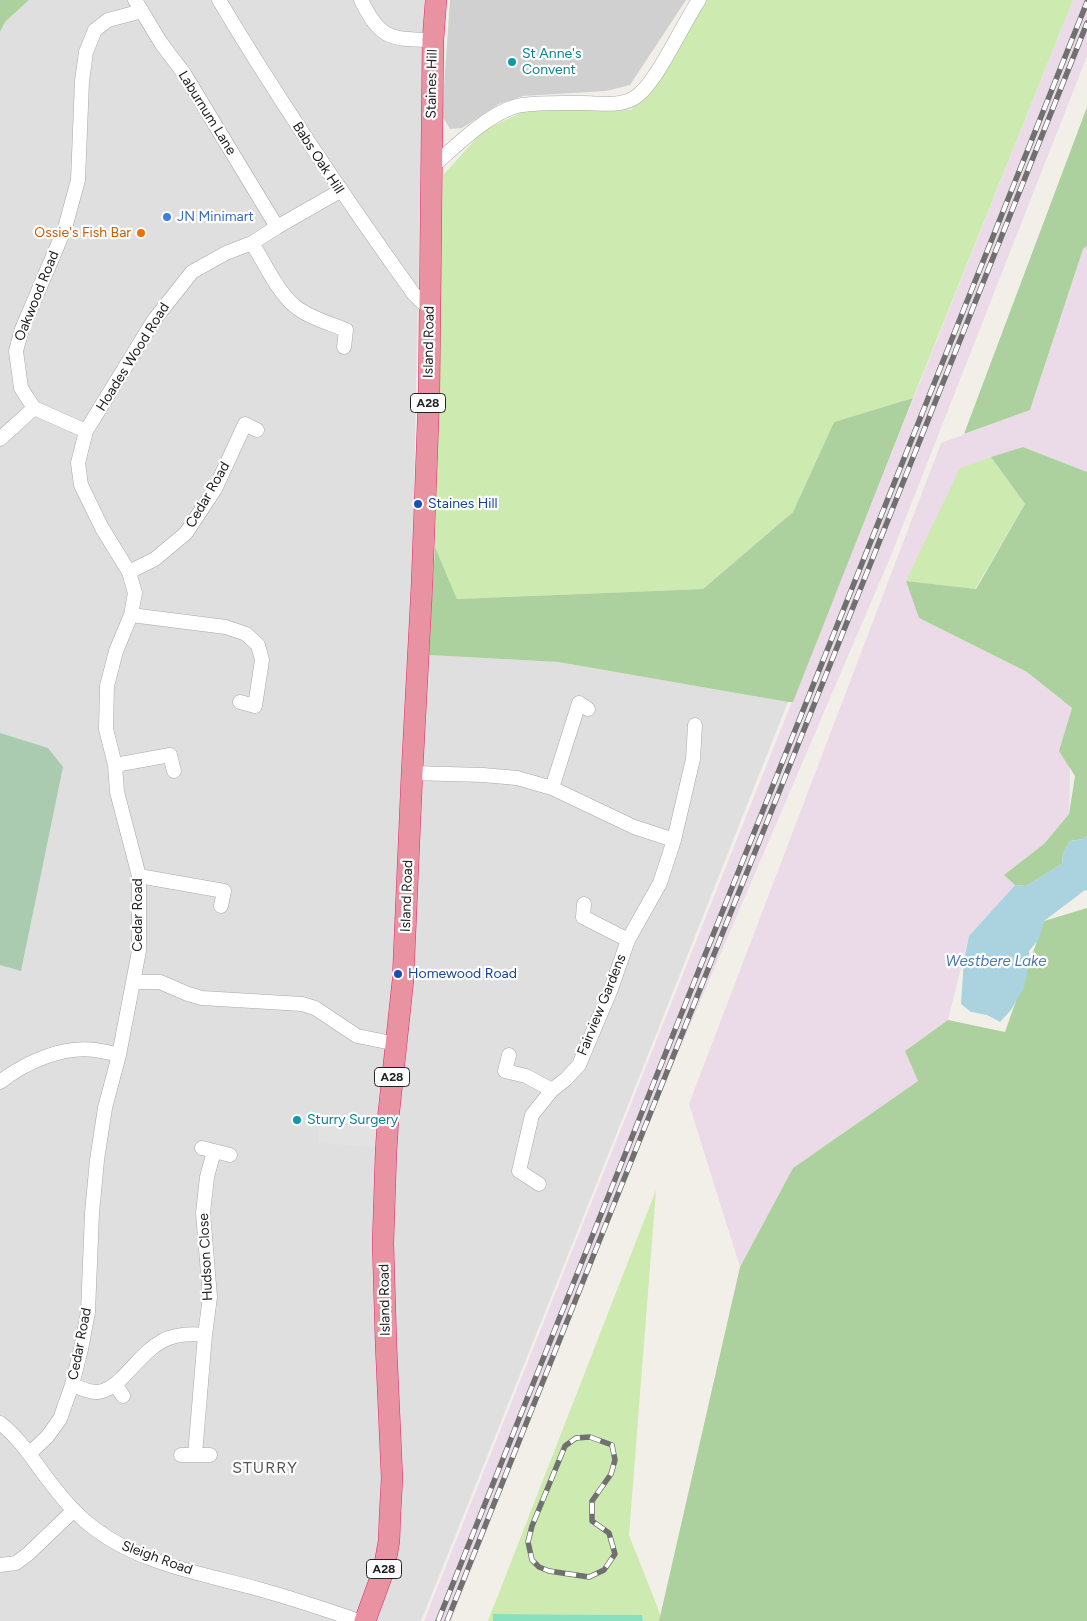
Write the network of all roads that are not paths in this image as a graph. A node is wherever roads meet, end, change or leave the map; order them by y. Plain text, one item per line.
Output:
1 (219, 0) edge
2 (361, 0) edge
3 (436, 0) edge
4 (698, 0) edge
5 (138, 5) edge
6 (433, 40) junction
7 (432, 167) junction
8 (340, 191) junction
9 (277, 227) junction
10 (252, 243) junction
11 (430, 305) junction
12 (344, 347) dead end
13 (34, 408) junction
14 (257, 430) dead end
15 (86, 431) junction
16 (0, 439) edge
17 (129, 572) junction
18 (131, 615) junction
19 (240, 702) dead end
20 (588, 709) dead end
21 (695, 725) dead end
22 (115, 765) junction
23 (174, 771) dead end
24 (412, 773) junction
25 (552, 788) junction
26 (674, 840) junction
27 (139, 876) junction
28 (584, 904) dead end
29 (221, 906) dead end
30 (628, 940) junction
31 (134, 982) junction
32 (397, 1044) junction
33 (118, 1055) junction
34 (509, 1055) dead end
35 (0, 1082) edge
36 (552, 1090) junction
37 (230, 1155) dead end
38 (539, 1184) dead end
39 (205, 1335) junction
40 (72, 1385) junction
41 (0, 1422) edge
42 (30, 1453) junction
43 (210, 1454) dead end
44 (74, 1510) junction
45 (0, 1565) edge
46 (359, 1621) edge
47 (365, 1621) edge

1 - 8 street, Babs Oak Hill
2 - 6 street
3 - 6 highway, Staines Hill / A28
4 - 7 street
5 - 9 street, Laburnum Lane
5 - 13 street, Oakwood Road
6 - 7 highway, Staines Hill / A28
7 - 11 highway, Island Road / A28
8 - 9 street, Hoades Wood Road
8 - 11 street, Babs Oak Hill
9 - 10 street, Hoades Wood Road
10 - 12 street
10 - 15 street, Hoades Wood Road
11 - 24 highway, Island Road / A28
13 - 15 street
13 - 16 street
14 - 17 street, Cedar Road
15 - 17 street, Hoades Wood Road
17 - 18 street, Cedar Road
18 - 19 street
18 - 22 street, Cedar Road
20 - 25 street
21 - 26 street, Fairview Gardens
22 - 23 street
22 - 27 street, Cedar Road
24 - 25 street
24 - 32 highway, Island Road / A28
25 - 26 street
26 - 30 street, Fairview Gardens
27 - 29 street
27 - 31 street, Cedar Road
28 - 30 street, Fairview Gardens
30 - 36 street, Fairview Gardens
31 - 32 street
31 - 33 street, Cedar Road
32 - 47 highway, Island Road / A28
33 - 35 street
33 - 40 street, Cedar Road
34 - 36 street
36 - 38 street, Fairview Gardens
37 - 39 street, Hudson Close
39 - 40 street
39 - 43 street, Hudson Close
40 - 42 street, Cedar Road
41 - 42 street, Sleigh Road
42 - 44 street, Sleigh Road
44 - 45 street
44 - 46 street, Sleigh Road

